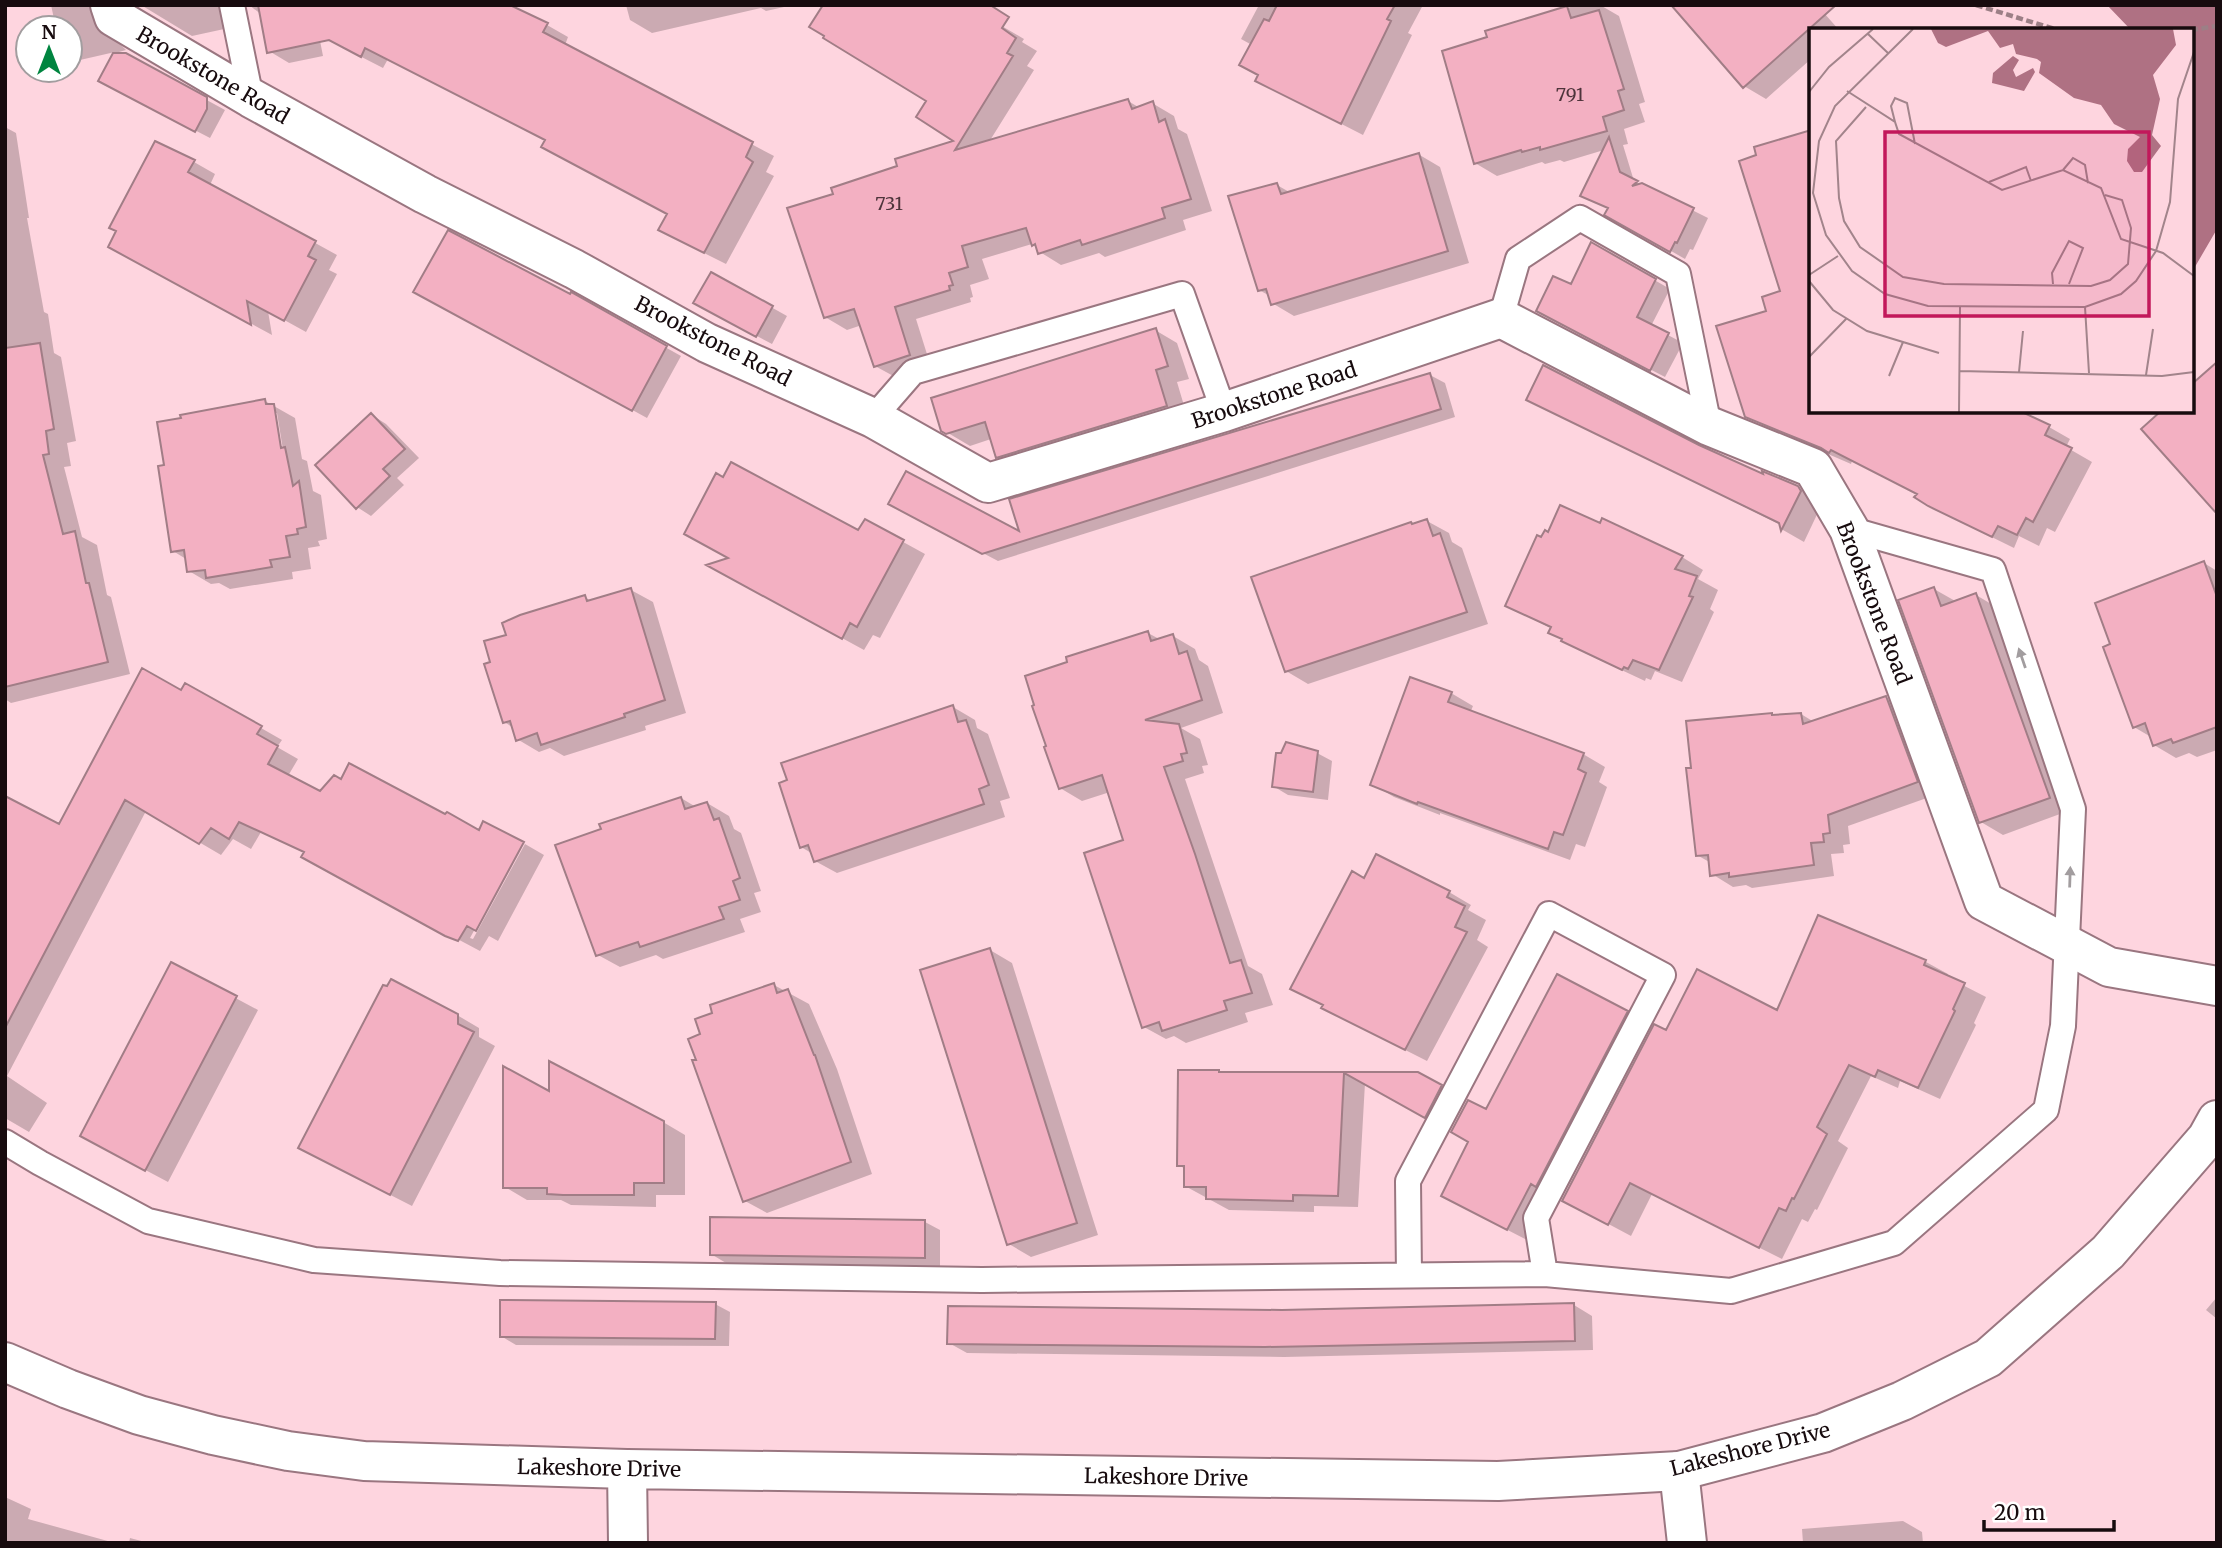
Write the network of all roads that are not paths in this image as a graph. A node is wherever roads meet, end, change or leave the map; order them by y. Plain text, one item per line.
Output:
1 (110, 5) edge
2 (232, 5) edge
3 (251, 98) junction
4 (1501, 318) junction
5 (1224, 412) junction
6 (873, 418) junction
7 (1709, 426) junction
8 (1849, 529) junction
9 (2068, 945) junction
10 (2217, 986) edge
11 (2217, 1120) edge
12 (5, 1143) edge
13 (1545, 1274) junction
14 (1409, 1275) junction
15 (5, 1362) edge
16 (627, 1469) junction
17 (1679, 1471) junction
18 (628, 1543) edge
19 (1687, 1543) edge

1 - 3 street, Brookstone Road
2 - 3 lane
3 - 6 street, Brookstone Road
4 - 5 street, Brookstone Road
4 - 7 street, Brookstone Road
4 - 7 lane
5 - 6 street, Brookstone Road
5 - 6 lane
7 - 8 street, Brookstone Road
8 - 9 street, Brookstone Road
9 -> 8 lane
9 - 10 street, Brookstone Road
9 - 13 lane
11 - 17 street, Lakeshore Drive
12 - 14 lane
13 - 14 lane
13 - 14 lane
15 - 16 street, Lakeshore Drive
16 - 17 street, Lakeshore Drive
16 - 18 street
17 - 19 street

